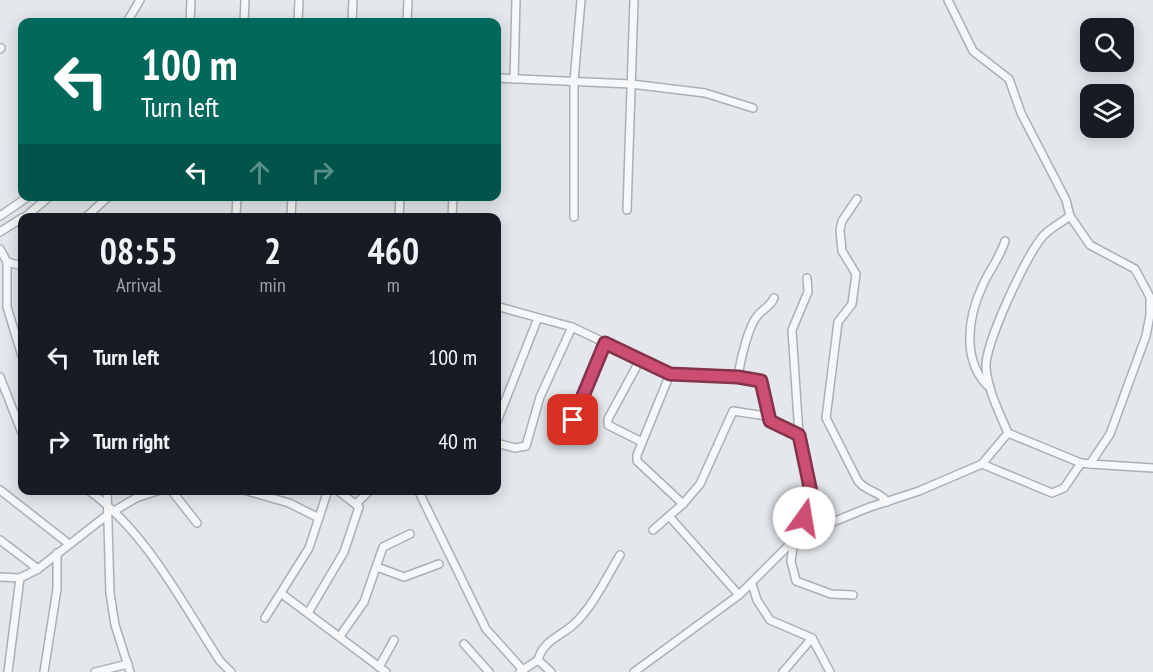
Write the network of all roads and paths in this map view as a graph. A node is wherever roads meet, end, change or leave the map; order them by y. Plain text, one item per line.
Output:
1 (140, 0) edge
2 (191, 0) edge
3 (245, 0) edge
4 (299, 0) edge
5 (353, 0) edge
6 (408, 0) edge
7 (516, 0) edge
8 (581, 0) edge
9 (634, 0) edge
10 (948, 0) edge
11 (130, 18) edge
12 (190, 18) edge
13 (244, 18) edge
14 (298, 18) edge
15 (352, 18) edge
16 (407, 18) edge
17 (501, 78) edge
18 (514, 79) junction
19 (574, 81) junction
20 (631, 84) junction
21 (753, 108) dead end
22 (857, 200) dead end
23 (22, 201) edge
24 (44, 201) edge
25 (104, 201) edge
26 (627, 210) dead end
27 (29, 213) edge
28 (90, 213) edge
29 (0, 216) edge
30 (1070, 216) junction
31 (574, 217) dead end
32 (18, 221) edge
33 (0, 232) edge
34 (1005, 241) dead end
35 (0, 249) edge
36 (7, 262) junction
37 (18, 265) edge
38 (807, 278) dead end
39 (774, 298) dead end
40 (501, 307) edge
41 (1152, 314) edge
42 (538, 318) junction
43 (572, 327) junction
44 (18, 343) edge
45 (605, 343) junction
46 (640, 360) junction
47 (670, 374) junction
48 (0, 377) edge
49 (738, 377) junction
50 (990, 388) junction
51 (501, 411) edge
52 (766, 416) junction
53 (18, 423) edge
54 (1008, 433) junction
55 (799, 435) junction
56 (565, 439) dead end
57 (642, 442) junction
58 (501, 444) edge
59 (1081, 463) junction
60 (982, 464) junction
61 (1090, 464) junction
62 (1153, 468) edge
63 (0, 490) edge
64 (95, 495) edge
65 (106, 495) edge
66 (145, 495) edge
67 (175, 495) edge
68 (261, 495) edge
69 (326, 495) edge
70 (345, 495) edge
71 (365, 495) edge
72 (420, 495) edge
73 (887, 501) junction
74 (357, 503) junction
75 (107, 504) junction
76 (683, 504) junction
77 (114, 511) junction
78 (106, 516) junction
79 (669, 516) junction
80 (319, 518) junction
81 (197, 524) dead end
82 (653, 530) dead end
83 (410, 534) dead end
84 (796, 538) junction
85 (0, 540) edge
86 (69, 544) junction
87 (57, 553) junction
88 (620, 555) dead end
89 (439, 564) dead end
90 (377, 567) junction
91 (38, 568) junction
92 (0, 578) edge
93 (20, 578) junction
94 (752, 584) junction
95 (282, 594) junction
96 (739, 595) junction
97 (853, 596) dead end
98 (308, 613) junction
99 (265, 618) dead end
100 (340, 636) junction
101 (812, 638) junction
102 (394, 640) dead end
103 (464, 644) dead end
104 (538, 660) junction
105 (129, 668) edge
106 (382, 670) edge
107 (522, 671) edge
108 (8, 672) edge
109 (44, 672) edge
110 (95, 672) edge
111 (231, 672) edge
112 (489, 672) edge
113 (551, 672) edge
114 (634, 672) edge
115 (783, 672) edge
116 (830, 672) edge

1 - 11 street
2 - 12 street
3 - 13 street
4 - 14 street
5 - 15 street
6 - 16 street
7 - 18 street
8 - 19 street
9 - 20 street
10 - 30 street
17 - 18 street
18 - 19 street
19 - 20 street
19 - 31 street
20 - 21 street
20 - 26 street
22 - 73 street
23 - 29 street
24 - 27 street
25 - 28 street
30 - 41 street
30 - 50 street
32 - 33 street
34 - 50 street
35 - 36 street
36 - 37 street
36 - 44 street
38 - 55 street
39 - 49 street
40 - 42 street
41 - 61 street
42 - 43 street
42 - 51 street
43 - 45 street
43 - 58 street
45 - 46 street
45 - 56 street
46 - 47 street
46 - 57 street
47 - 49 street
47 - 57 street
48 - 53 street
49 - 52 street
50 - 54 street
52 - 55 street
52 - 76 street
54 - 59 street
54 - 60 street
55 - 84 street
57 - 76 street
59 - 60 street
59 - 61 street
60 - 73 street
61 - 62 street
63 - 86 street
64 - 75 street
65 - 75 street
66 - 77 street
67 - 81 street
68 - 80 street
69 - 80 street
70 - 74 street
71 - 74 street
72 - 107 street
73 - 84 street
74 - 98 street
75 - 77 street
75 - 78 street
76 - 79 street
77 - 111 street
78 - 86 street
78 - 105 street
79 - 82 street
79 - 96 street
80 - 95 street
83 - 90 street
84 - 94 street
84 - 97 street
85 - 91 street
86 - 87 street
87 - 91 street
87 - 109 street
88 - 104 street
89 - 90 street
90 - 100 street
91 - 93 street
92 - 93 street
93 - 108 street
94 - 96 street
94 - 101 street
95 - 98 street
95 - 99 street
96 - 114 street
98 - 100 street
100 - 106 street
101 - 115 street
101 - 116 street
102 - 106 street
103 - 112 street
104 - 107 street
104 - 113 street
105 - 110 street

